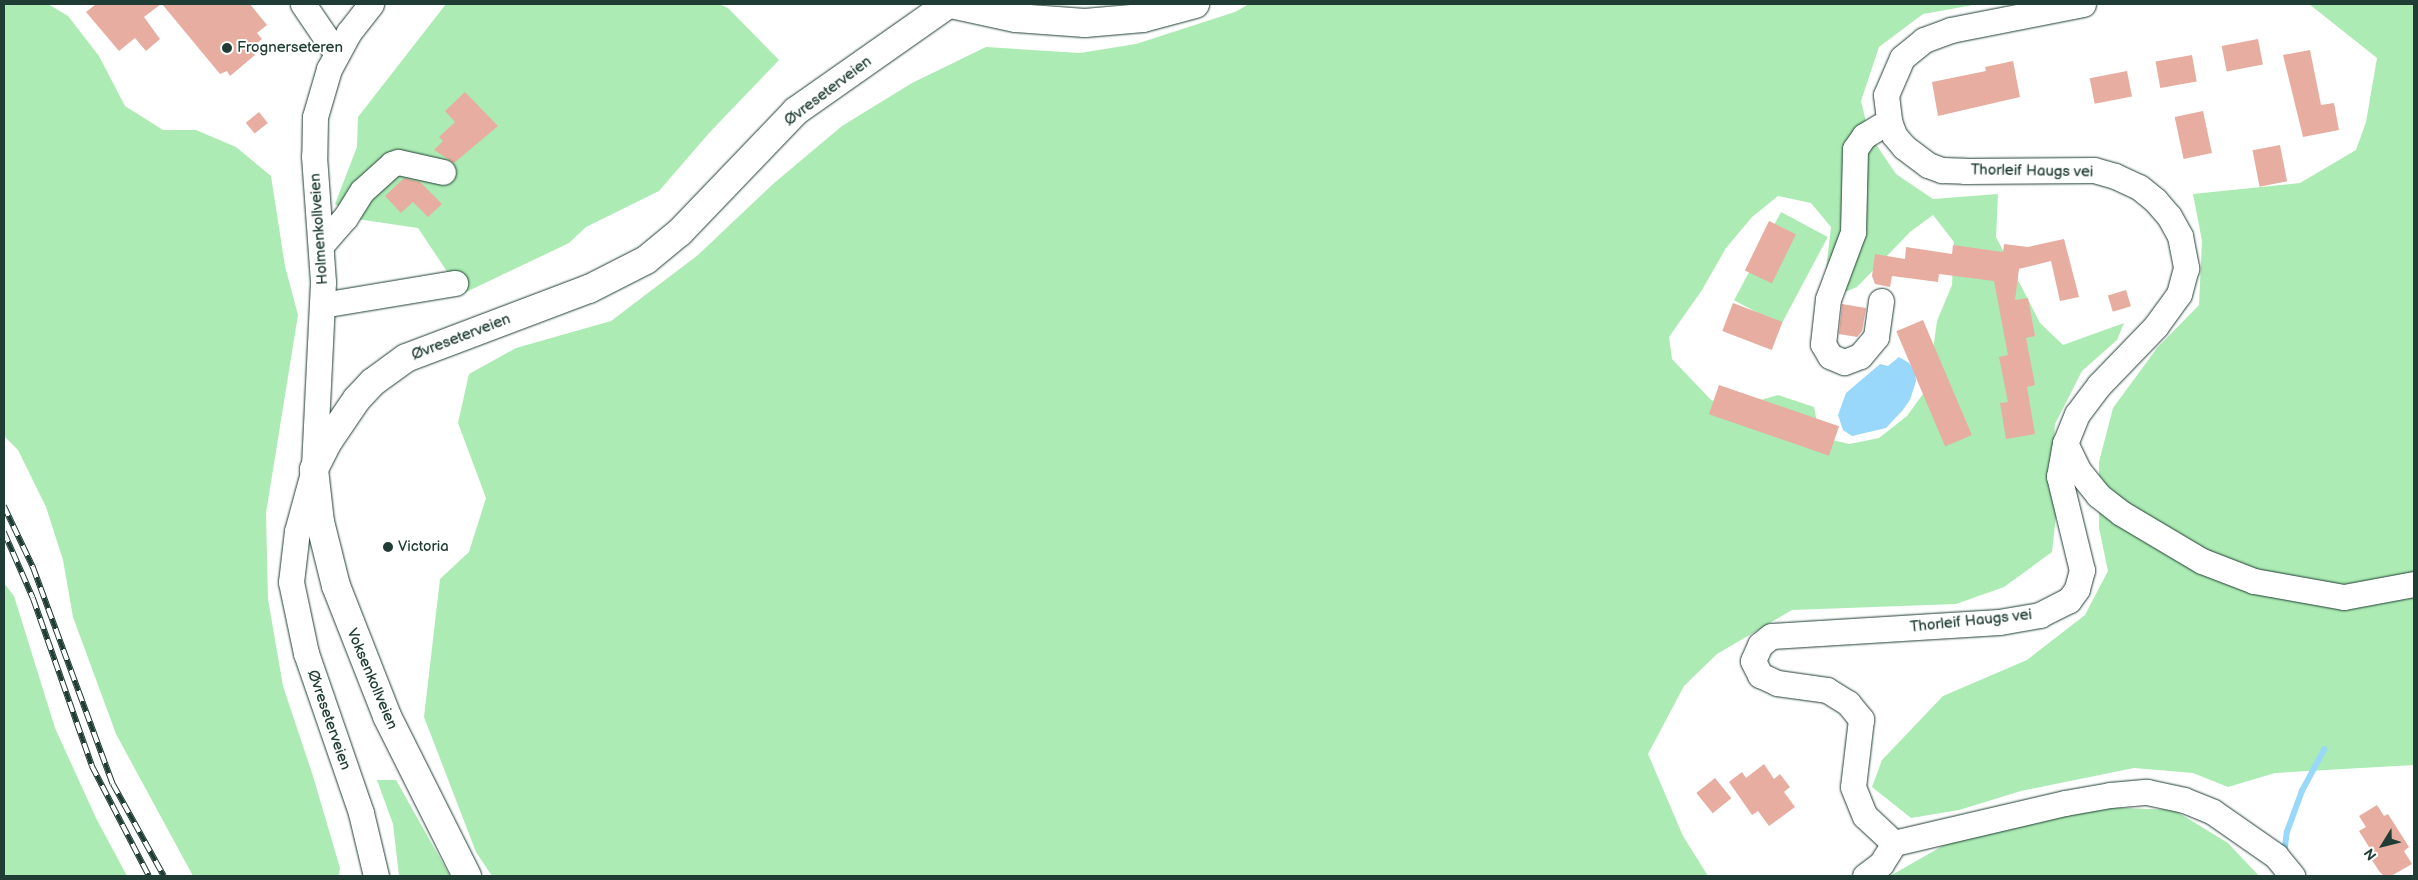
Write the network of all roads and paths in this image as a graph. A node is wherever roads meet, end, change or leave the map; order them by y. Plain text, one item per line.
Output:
1 (303, 4) edge
2 (372, 4) edge
3 (950, 4) edge
4 (1195, 4) edge
5 (2083, 4) edge
6 (337, 54) junction
7 (1889, 121) junction
8 (443, 172) dead end
9 (322, 244) junction
10 (455, 283) dead end
11 (1881, 302) dead end
12 (322, 306) junction
13 (2065, 443) junction
14 (314, 468) junction
15 (2414, 584) edge
16 (1894, 843) junction
17 (376, 876) edge
18 (467, 876) edge
19 (1865, 876) edge
20 (2292, 876) edge

1 - 6 street
2 - 6 street, Holmenkollveien
3 - 4 main road
3 - 14 main road, Øvreseterveien
5 - 7 street, Thorleif Haugs vei
6 - 9 street, Holmenkollveien
7 - 11 street
7 - 13 street, Thorleif Haugs vei
8 - 9 street
9 - 12 street, Holmenkollveien
10 - 12 street
12 - 14 street, Holmenkollveien
13 - 15 street
13 - 16 street, Thorleif Haugs vei
14 - 17 street, Øvreseterveien
14 - 18 main road, Voksenkollveien
16 - 19 street
16 - 20 street

